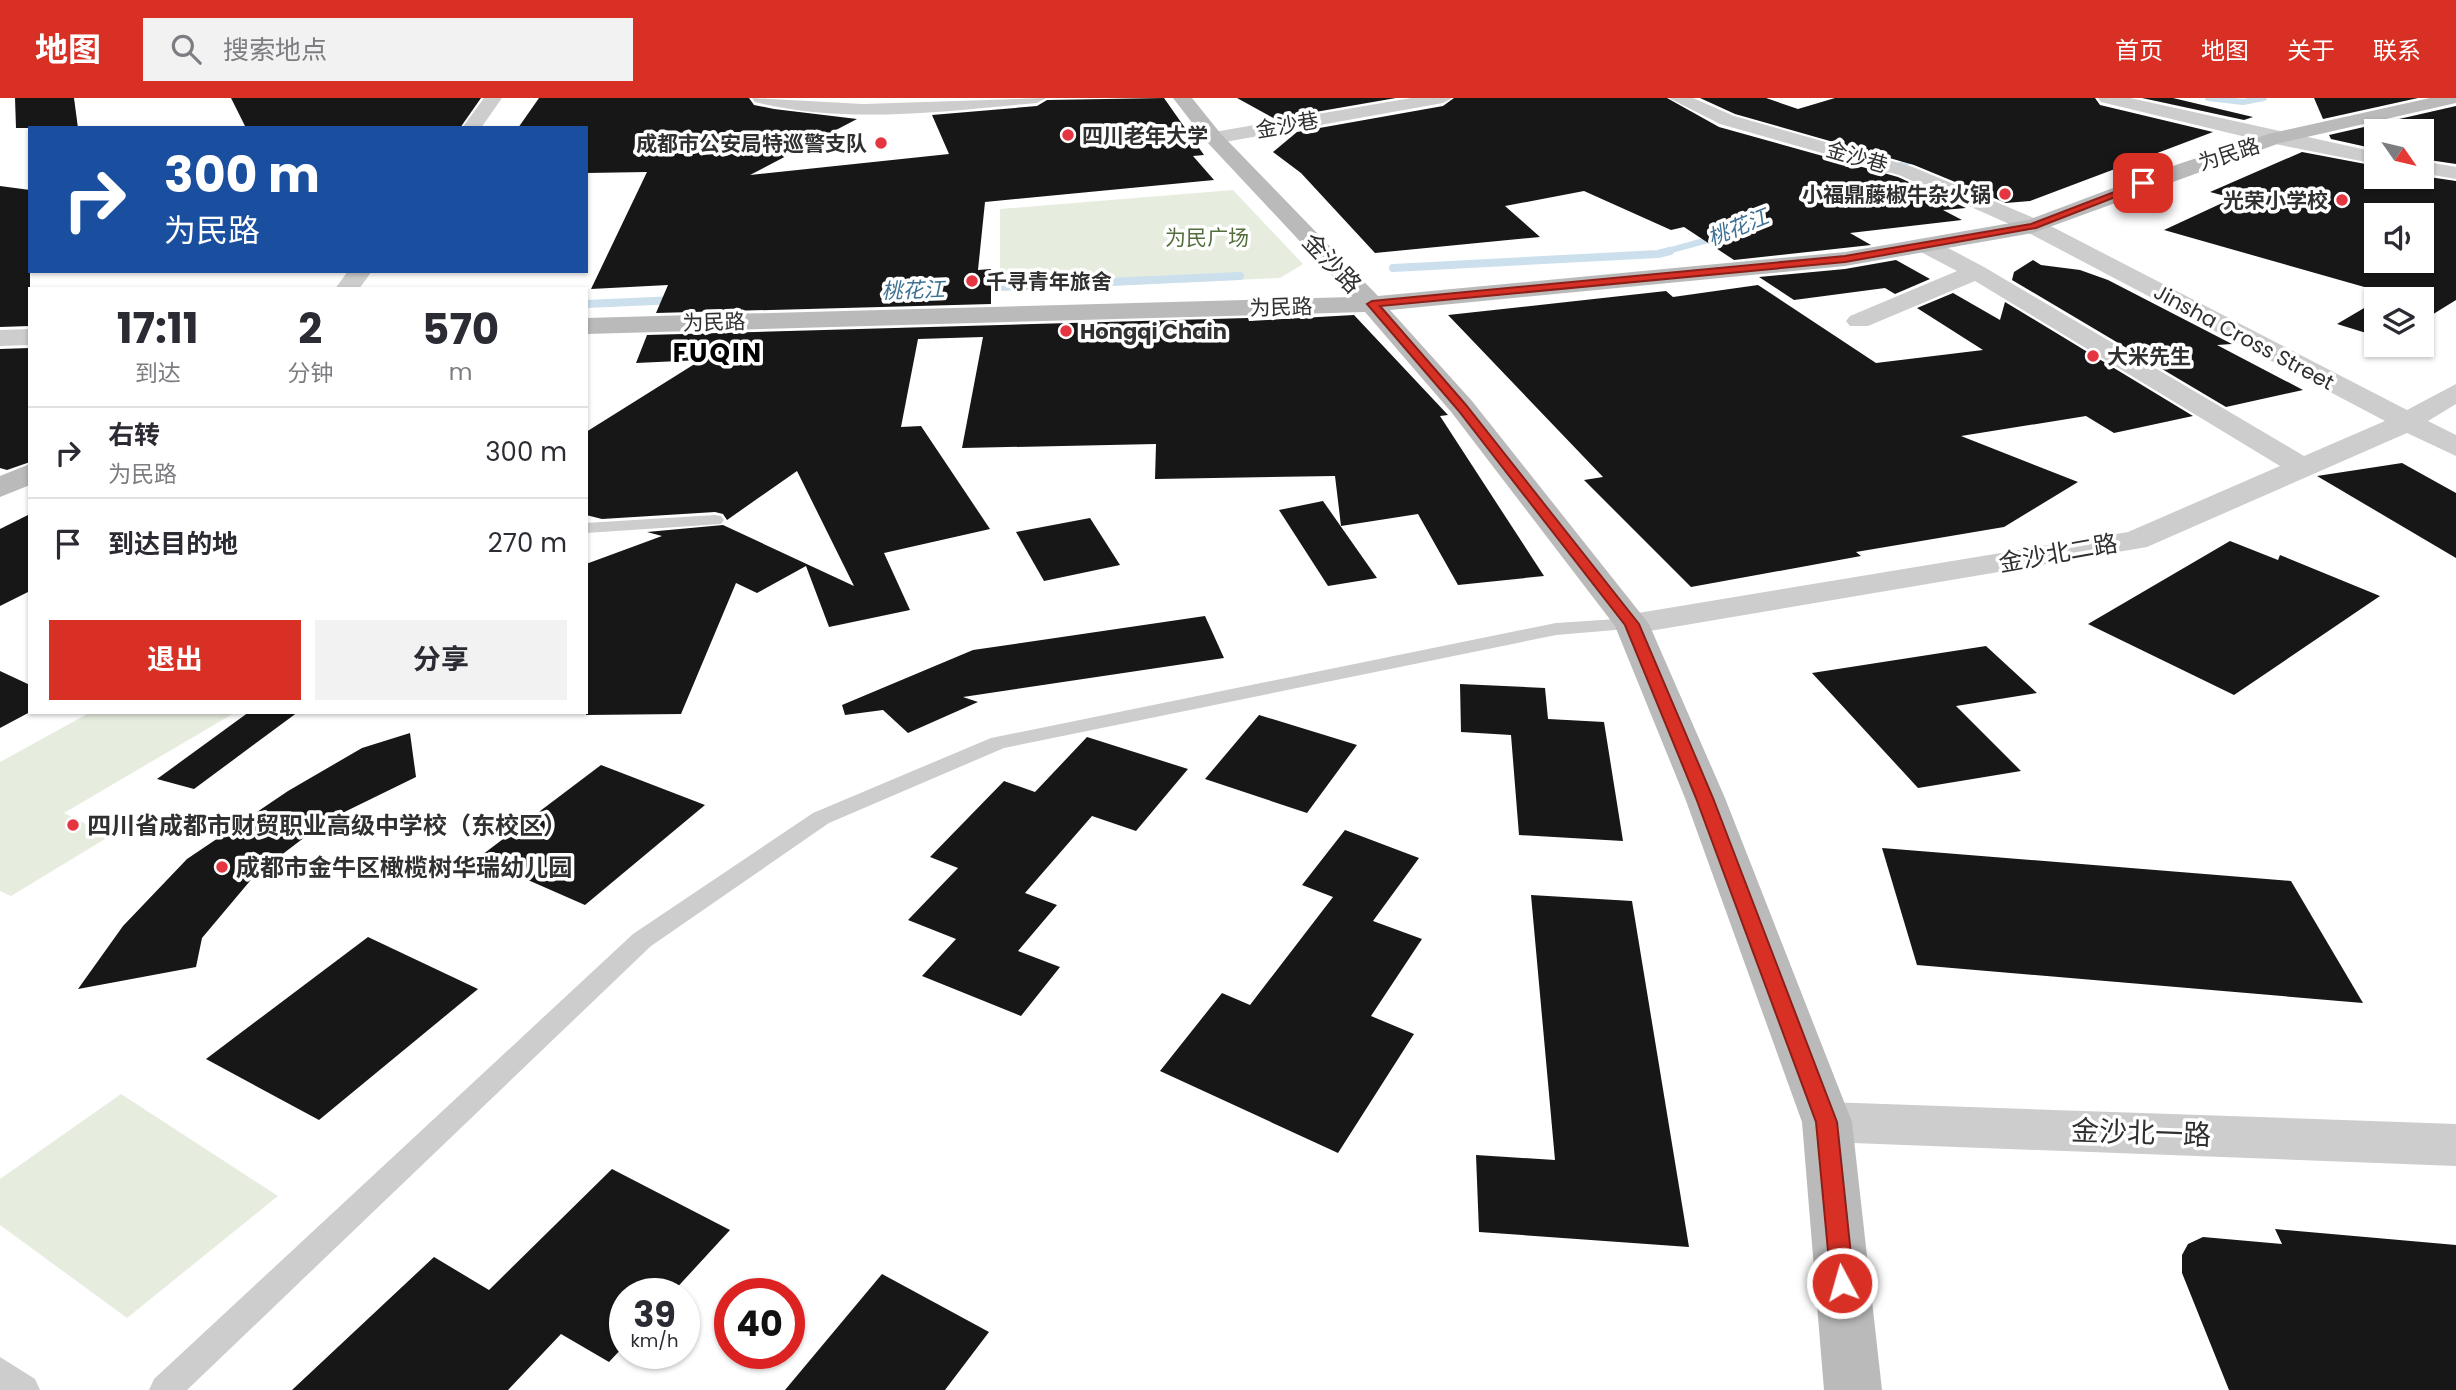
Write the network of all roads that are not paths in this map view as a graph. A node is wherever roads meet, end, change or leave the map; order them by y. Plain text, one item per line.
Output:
1 (493, 98) edge
2 (761, 98) edge
3 (1037, 98) edge
4 (1182, 98) edge
5 (1443, 98) edge
6 (1678, 98) edge
7 (2108, 98) edge
8 (2455, 98) edge
9 (472, 126) edge
10 (1214, 138) junction
11 (2275, 138) junction
12 (2364, 156) edge
13 (2434, 169) edge
14 (2456, 173) edge
15 (2033, 226) junction
16 (1925, 245) junction
17 (1976, 272) junction
18 (358, 273) edge
19 (348, 287) edge
20 (1372, 304) junction
21 (1859, 321) dead end
22 (588, 326) edge
23 (28, 337) edge
24 (0, 338) edge
25 (2456, 392) edge
26 (2407, 422) junction
27 (2456, 447) edge
28 (2302, 467) junction
29 (28, 474) edge
30 (0, 488) edge
31 (715, 520) dead end
32 (588, 528) edge
33 (1632, 624) junction
34 (1827, 1122) junction
35 (2456, 1145) edge
36 (0, 1372) edge
37 (24, 1390) edge
38 (165, 1390) edge
39 (1853, 1390) edge

1 - 9 street
2 - 3 street
4 - 10 street, 金沙路
5 - 10 street, 金沙巷
6 - 15 street, 金沙巷
7 - 11 street
8 - 11 street, 为民路
10 - 20 street, 金沙路
11 - 12 street
11 - 15 street, 为民路
13 - 14 street
15 - 16 street, 为民路
15 - 26 street, Jinsha Cross Street
16 - 17 street
16 - 20 street, 为民路
17 - 21 street
17 - 28 street
18 - 19 street
20 - 22 street, 为民路
20 - 33 street, 金沙路
23 - 24 street
25 - 26 street, 金沙北二路
26 - 27 street, Jinsha Cross Street
26 - 28 street, 金沙北二路
28 - 33 street, 金沙北二路
29 - 30 street
31 - 32 lane
33 - 34 street, 金沙路
33 - 38 lane
34 - 35 street, 金沙北一路
34 - 39 street, 金沙路
36 - 37 lane

